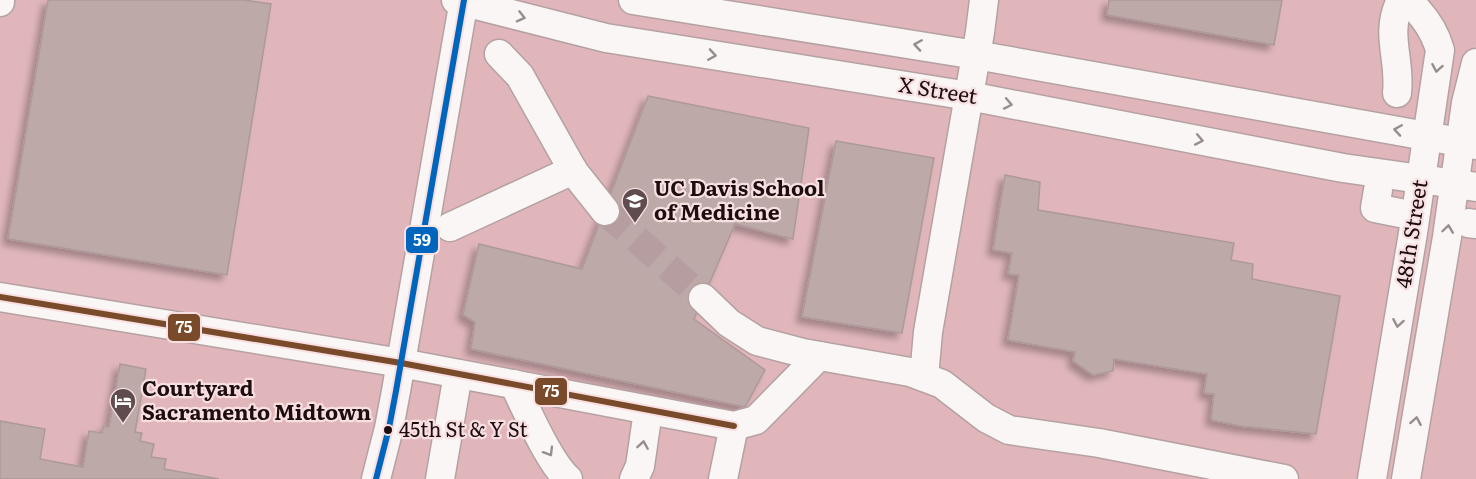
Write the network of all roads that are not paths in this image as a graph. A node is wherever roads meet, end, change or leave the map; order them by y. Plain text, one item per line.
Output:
1 (633, 0) edge
2 (984, 0) edge
3 (1003, 0) edge
4 (1401, 0) edge
5 (1407, 0) edge
6 (1434, 0) edge
7 (461, 1) edge
8 (978, 43) junction
9 (470, 47) dead end
10 (1476, 63) edge
11 (969, 96) junction
12 (1403, 98) dead end
13 (1466, 104) junction
14 (1427, 135) junction
15 (1468, 143) edge
16 (573, 170) junction
17 (1421, 178) junction
18 (1465, 185) edge
19 (604, 211) tunnel mouth
20 (450, 227) dead end
21 (0, 297) edge
22 (703, 298) tunnel mouth
23 (819, 356) junction
24 (401, 363) junction
25 (458, 374) junction
26 (924, 377) junction
27 (513, 384) junction
28 (648, 411) junction
29 (734, 426) junction
30 (1411, 478) edge
31 (376, 479) edge
32 (440, 479) edge
33 (568, 479) edge
34 (634, 479) edge
35 (723, 479) edge
36 (1284, 479) edge
37 (1370, 479) edge

8 -> 1 street, X Street
2 - 8 street
3 - 8 street
4 - 12 street
5 -> 14 street, 48th Street
6 - 13 street
7 -> 11 street, X Street
7 - 24 street
8 - 11 street
14 -> 8 street, X Street
9 - 16 street
10 - 13 street, 48th Street
11 -> 17 street, X Street
11 - 26 street
13 - 15 street, 48th Street
14 - 15 street, X Street
14 - 17 street, 48th Street
15 - 18 street, 48th Street
16 - 19 street
16 - 20 street
17 - 18 street, X Street
17 -> 37 street, 48th Street
30 -> 18 street, 48th Street
21 - 24 street
22 - 23 street
23 - 26 street
23 - 29 street
24 - 25 street
24 - 31 street
25 - 27 street
25 - 32 street
26 - 36 street
27 - 28 street
27 -> 33 street
28 - 29 street
34 -> 28 street
29 - 35 street
30 - 37 street

